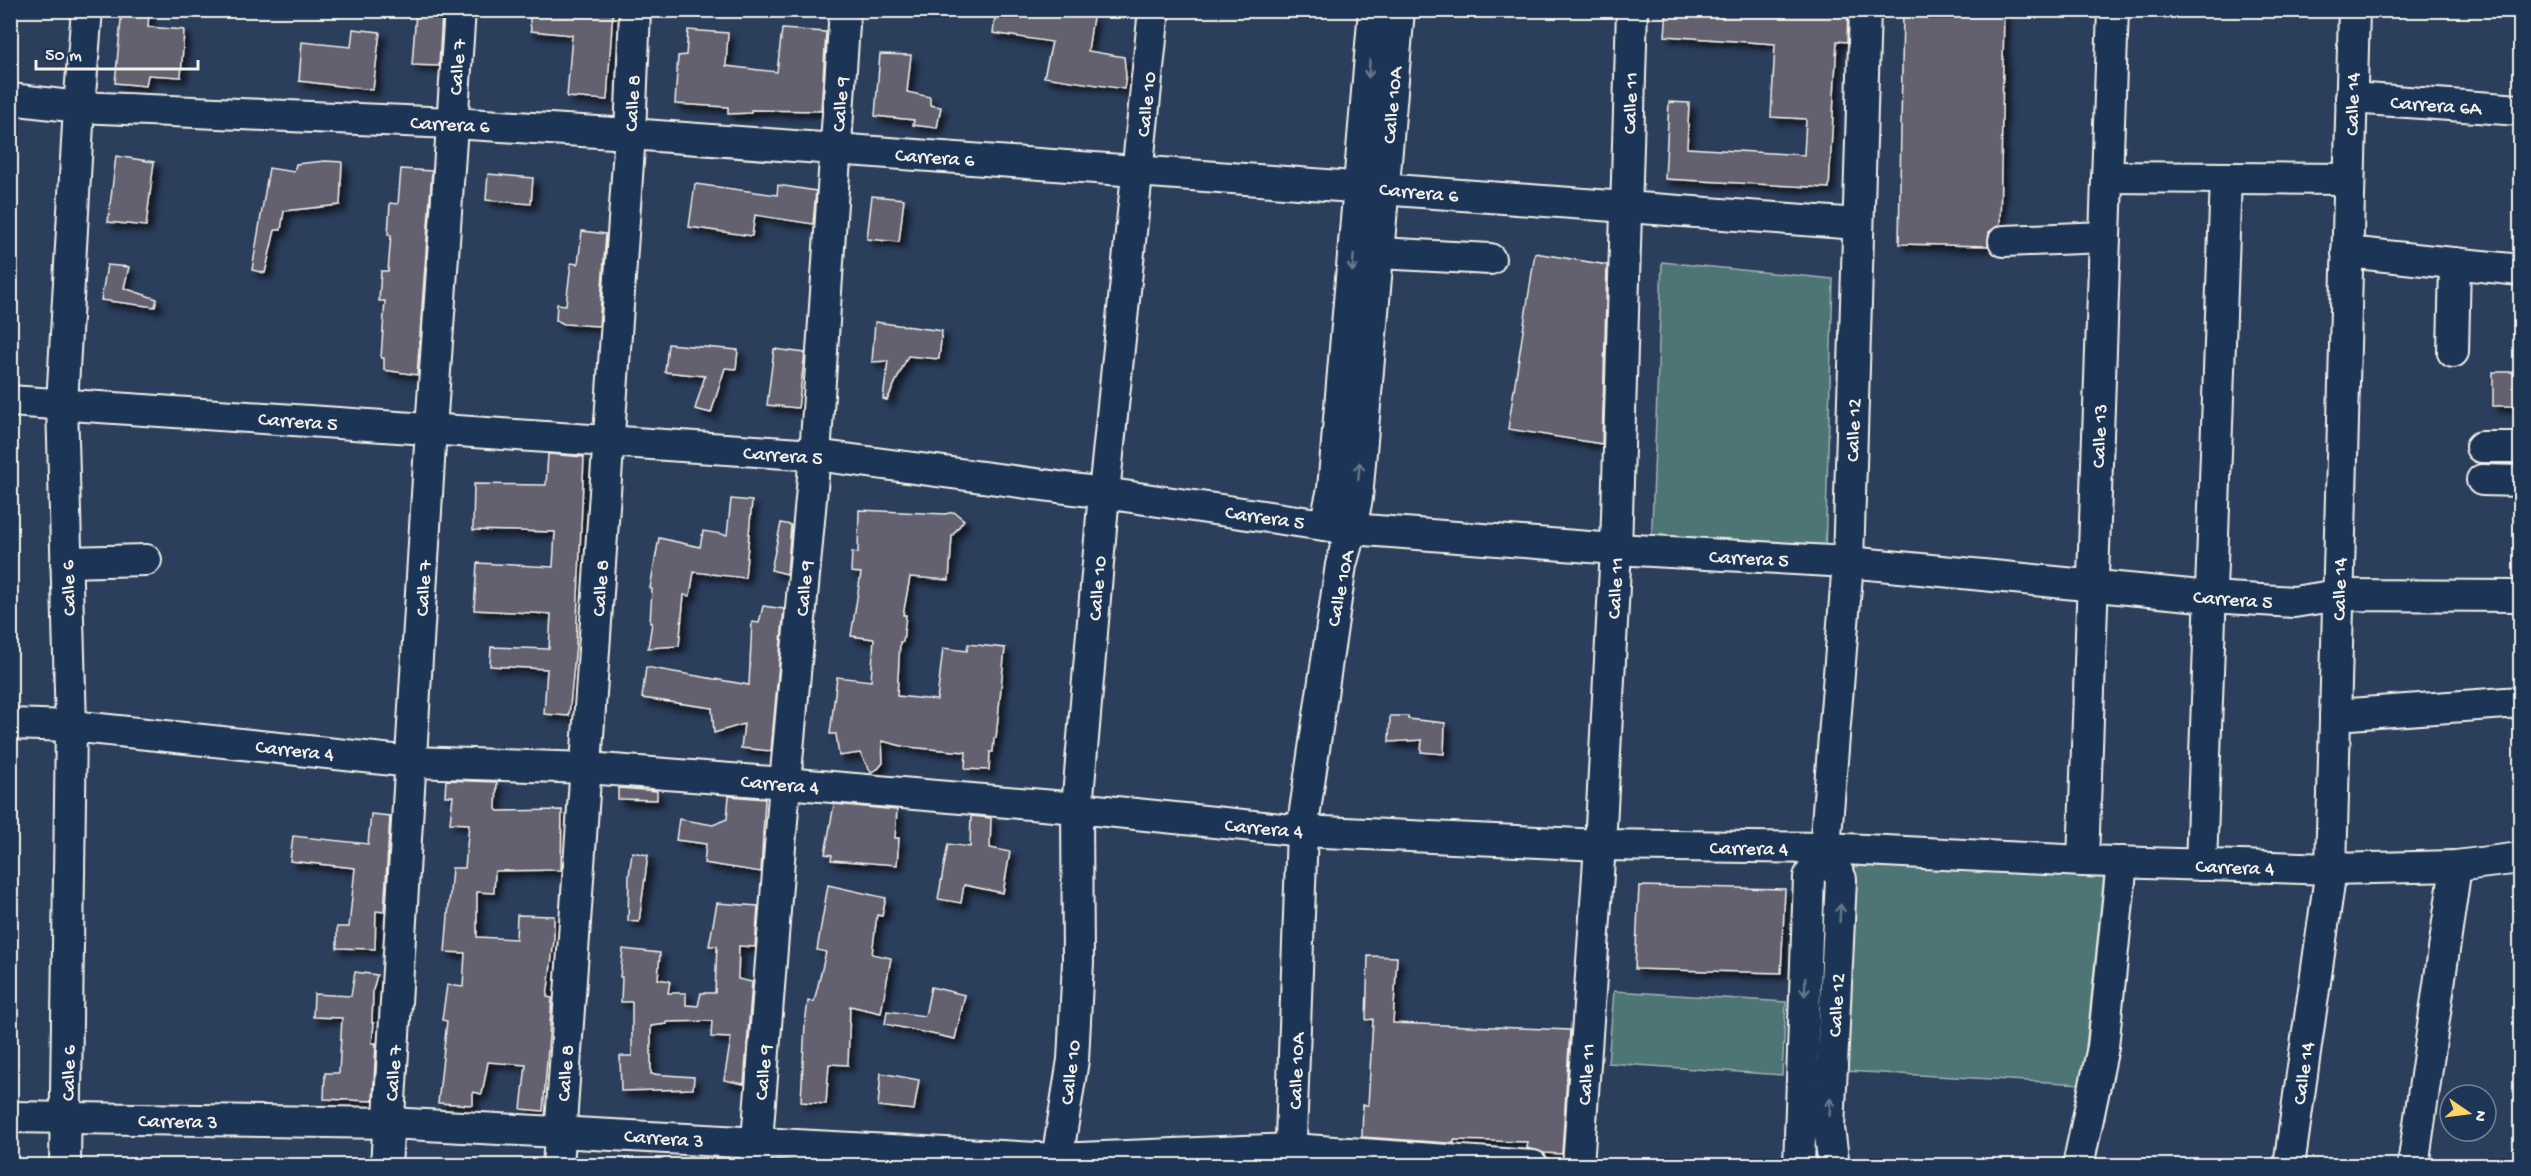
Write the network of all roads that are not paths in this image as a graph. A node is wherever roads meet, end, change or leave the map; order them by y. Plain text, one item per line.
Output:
1 (87, 10) edge
2 (460, 10) edge
3 (635, 10) edge
4 (845, 10) edge
5 (1154, 10) edge
6 (1374, 10) edge
7 (1399, 10) edge
8 (1632, 10) edge
9 (1865, 10) edge
10 (2113, 10) edge
11 (2354, 10) edge
12 (2351, 98) junction
13 (10, 99) edge
14 (79, 107) junction
15 (2520, 110) edge
16 (452, 123) junction
17 (630, 134) junction
18 (835, 148) junction
19 (1138, 171) junction
20 (2107, 177) junction
21 (2226, 178) junction
22 (2349, 179) junction
23 (1372, 187) junction
24 (1626, 207) junction
25 (1858, 224) junction
26 (2105, 237) junction
27 (2004, 241) dead end
28 (2347, 252) junction
29 (1379, 253) junction
30 (1490, 259) dead end
31 (2455, 263) junction
32 (2520, 270) edge
33 (2453, 352) dead end
34 (10, 401) edge
35 (62, 404) junction
36 (431, 429) junction
37 (609, 441) junction
38 (2481, 447) dead end
39 (2520, 447) edge
40 (815, 455) junction
41 (2482, 480) dead end
42 (2520, 481) edge
43 (1104, 493) junction
44 (1338, 527) junction
45 (1616, 549) junction
46 (146, 560) dead end
47 (66, 562) junction
48 (1848, 562) junction
49 (2093, 586) junction
50 (2338, 595) junction
51 (2520, 596) edge
52 (2211, 597) junction
53 (2520, 702) edge
54 (2335, 715) junction
55 (10, 724) edge
56 (71, 726) junction
57 (412, 762) junction
58 (587, 768) junction
59 (785, 783) junction
60 (1077, 808) junction
61 (1302, 831) junction
62 (1600, 845) junction
63 (1825, 848) junction
64 (2520, 858) edge
65 (2083, 861) junction
66 (2122, 862) junction
67 (2201, 865) junction
68 (2456, 866) junction
69 (2331, 869) junction
70 (10, 1117) edge
71 (66, 1119) junction
72 (389, 1123) junction
73 (560, 1131) junction
74 (755, 1154) edge
75 (1291, 1157) edge
76 (945, 1159) edge
77 (1056, 1162) edge
78 (65, 1166) edge
79 (386, 1166) edge
80 (558, 1166) edge
81 (1533, 1166) edge
82 (1578, 1166) edge
83 (1799, 1166) edge
84 (1834, 1166) edge
85 (2078, 1166) edge
86 (2289, 1166) edge
87 (2413, 1166) edge

1 - 14 street, Calle 6
2 - 16 street, Calle 7
3 - 17 street, Calle 8
4 - 18 street, Calle 9
5 - 19 street, Calle 10
6 -> 23 street, Calle 10A
7 - 23 street, Calle 10A
8 - 24 street, Calle 11
9 - 25 street, Calle 12
10 - 20 street, Calle 13
11 - 12 street, Calle 14
12 - 15 street, Carrera 6A
12 - 22 street, Calle 14
13 - 14 street, Carrera 6
14 - 16 street, Carrera 6
14 - 35 street, Calle 6
16 - 17 street, Carrera 6
16 - 36 street, Calle 7
17 - 18 street, Carrera 6
17 - 37 street, Calle 8
18 - 19 street, Carrera 6
18 - 40 street, Calle 9
19 - 23 street, Carrera 6
19 - 43 street, Calle 10
20 - 21 street
20 - 26 street, Calle 13
21 - 22 street
21 - 52 street
22 - 28 street, Calle 14
23 - 24 street, Carrera 6
23 - 29 street, Calle 10A
23 -> 44 street, Calle 10A
24 - 25 street, Carrera 6
24 - 45 street, Calle 11
25 - 48 street, Calle 12
26 - 27 street
26 - 49 street, Calle 13
28 - 31 street
28 - 50 street, Calle 14
29 - 30 street
44 -> 29 street, Calle 10A
31 - 32 street
31 - 33 street
34 - 35 street, Carrera 5
35 - 36 street, Carrera 5
35 - 47 street, Calle 6
36 - 37 street, Carrera 5
36 - 57 street, Calle 7
37 - 40 street, Carrera 5
37 - 58 street, Calle 8
38 - 39 street
40 - 43 street, Carrera 5
40 - 59 street, Calle 9
41 - 42 street
43 - 44 street, Carrera 5
43 - 60 street, Calle 10
44 - 45 street, Carrera 5
44 - 61 street, Calle 10A
45 - 48 street, Carrera 5
45 - 62 street, Calle 11
46 - 47 street
47 - 56 street, Calle 6
48 - 49 street, Carrera 5
48 - 63 street, Calle 12
49 - 52 street, Carrera 5
49 - 65 street, Calle 13
50 - 51 street, Carrera 5
50 - 52 street, Carrera 5
50 - 54 street, Calle 14
52 - 67 street
53 - 54 street
54 - 69 street, Calle 14
55 - 56 street, Carrera 4
56 - 57 street, Carrera 4
56 - 71 street, Calle 6
57 - 58 street, Carrera 4
57 - 72 street, Calle 7
58 - 59 street, Carrera 4
58 - 73 street, Calle 8
59 - 60 street, Carrera 4
59 - 74 street, Calle 9
60 - 61 street, Carrera 4
60 - 77 street, Calle 10
61 - 62 street, Carrera 4
61 - 75 street, Calle 10A
62 - 63 street, Carrera 4
62 - 82 street, Calle 11
63 - 65 street, Carrera 4
63 -> 83 street, Calle 12
84 -> 63 street, Calle 12
64 - 68 street, Carrera 4
65 - 66 street, Carrera 4
66 - 67 street, Carrera 4
66 - 85 street
67 - 69 street, Carrera 4
68 - 69 street, Carrera 4
68 - 87 street
69 - 86 street, Calle 14
70 - 71 street, Carrera 3
71 - 72 street, Carrera 3
71 - 78 street, Calle 6
72 - 73 street, Carrera 3
72 - 79 street, Calle 7
73 - 74 street, Carrera 3
73 - 80 street, Calle 8
74 - 76 street, Carrera 3
75 - 77 street, Carrera 3
75 - 81 street, Carrera 3
76 - 77 street, Carrera 3

